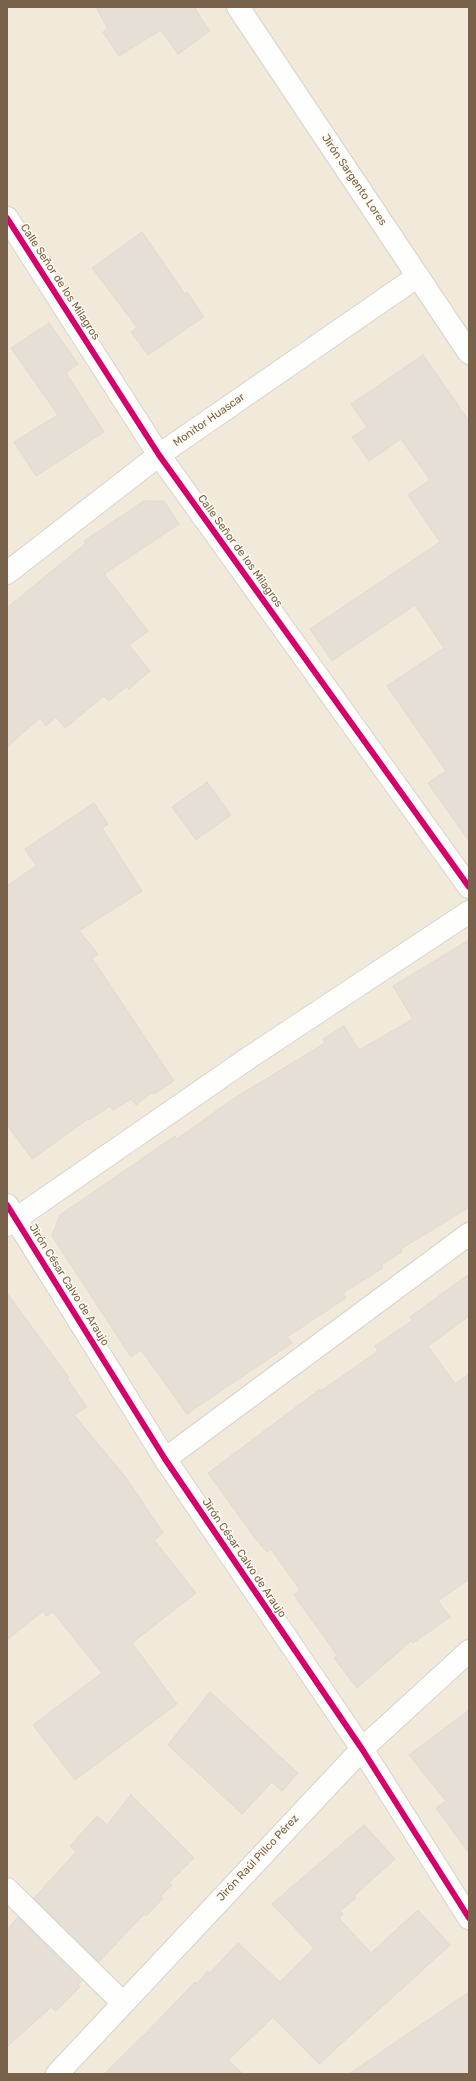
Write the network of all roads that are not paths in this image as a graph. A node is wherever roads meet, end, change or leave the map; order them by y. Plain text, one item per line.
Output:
1 (238, 7) edge
2 (7, 218) edge
3 (418, 276) junction
4 (469, 353) edge
5 (159, 455) junction
6 (7, 572) edge
7 (469, 887) edge
8 (469, 912) edge
9 (10, 1216) edge
10 (469, 1234) edge
11 (165, 1459) junction
12 (469, 1651) edge
13 (362, 1749) junction
14 (7, 1888) edge
15 (469, 1918) edge
16 (122, 2002) junction
17 (57, 2074) edge

1 - 3 street, Jirón Sargento Lores
2 - 5 street, Calle Señor de los Milagros
3 - 4 street, Jirón Sargento Lores
3 - 5 street, Monitor Huascar
5 - 6 street, Monitor Huascar
5 - 7 street, Calle Señor de los Milagros
8 - 9 street
9 - 11 street, Jirón César Calvo de Araujo
10 - 11 street
11 - 13 street, Jirón César Calvo de Araujo
12 - 13 street, Jirón Raúl Pillco Pérez
13 - 15 street, Jirón César Calvo de Araujo
13 - 16 street, Jirón Raúl Pillco Pérez
14 - 16 street
16 - 17 street, Jirón Raúl Pillco Pérez

